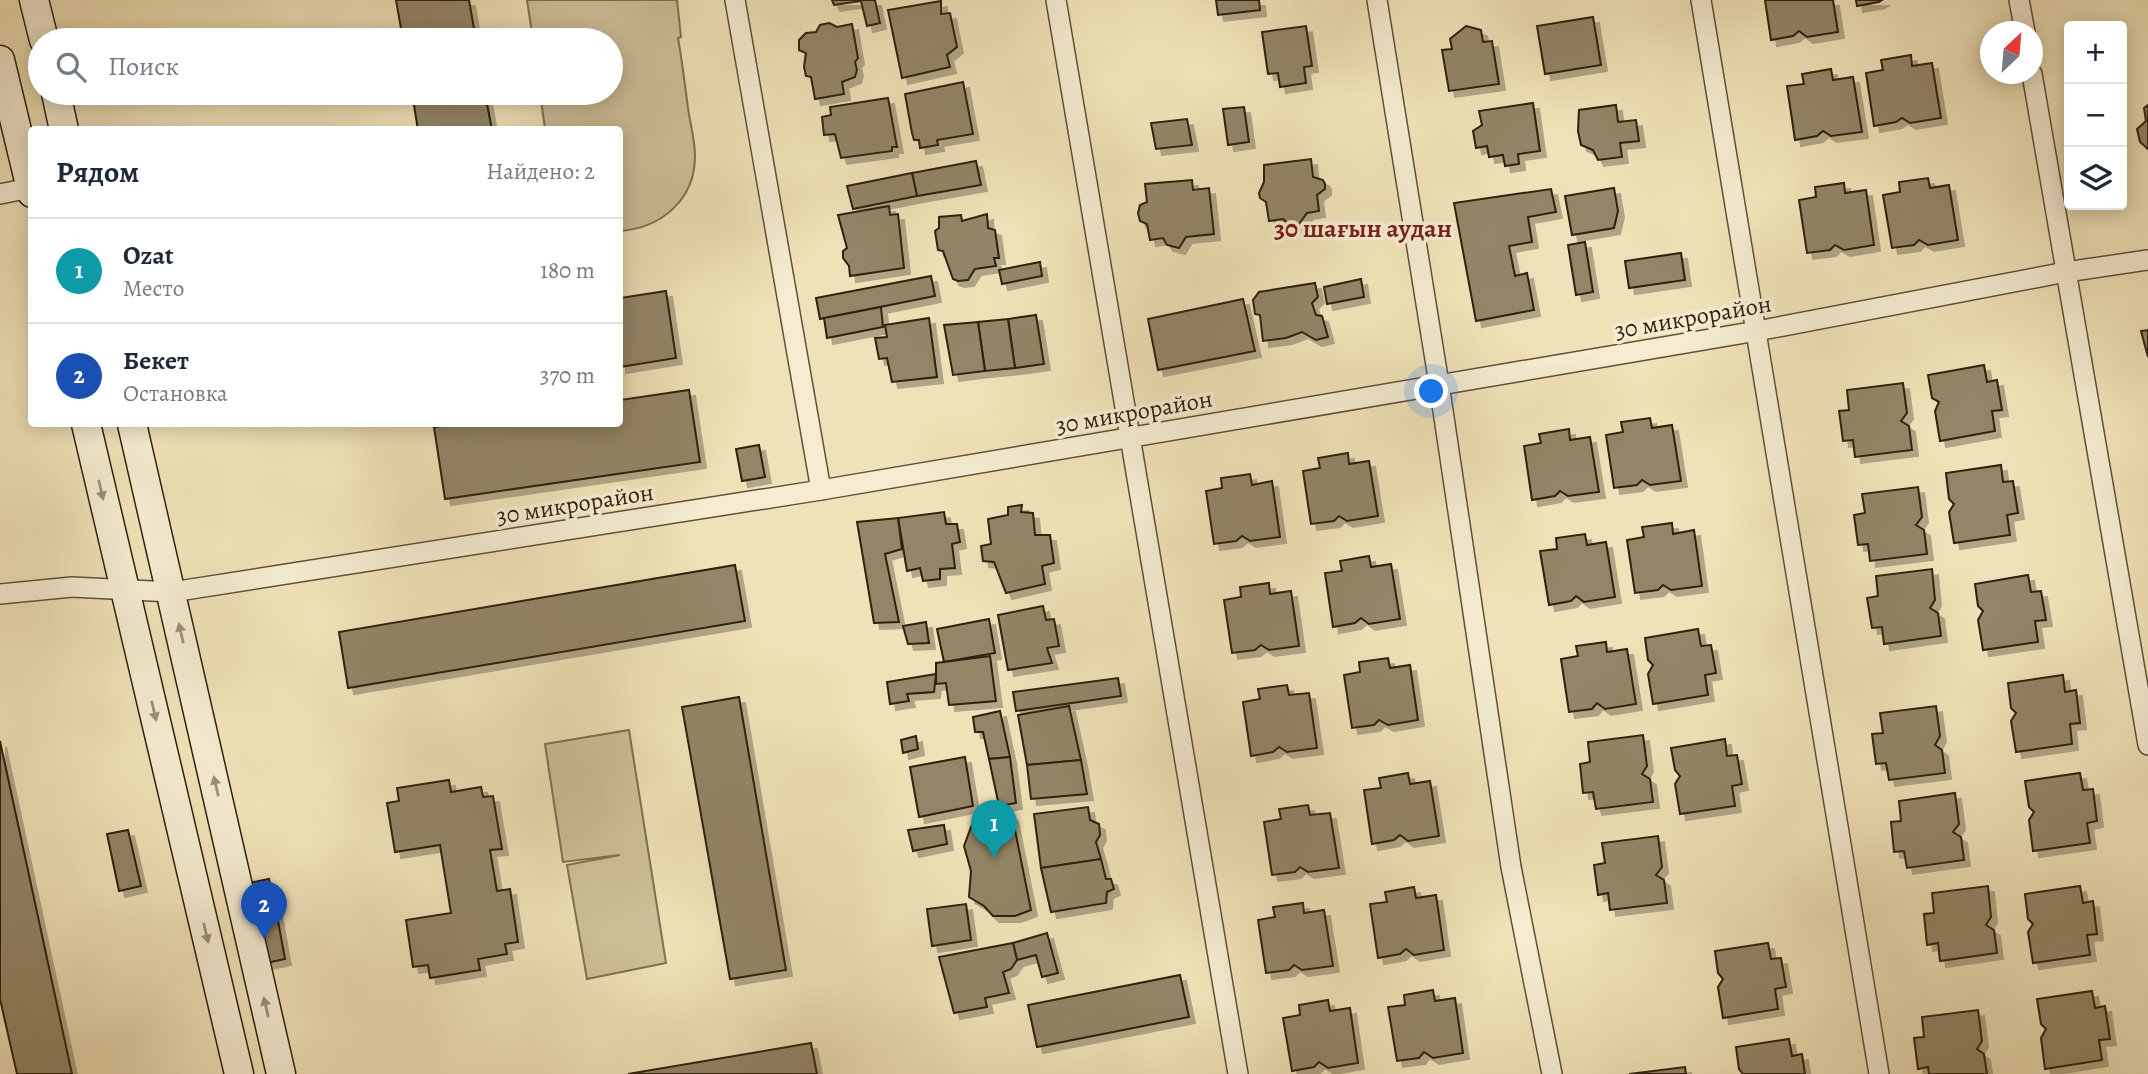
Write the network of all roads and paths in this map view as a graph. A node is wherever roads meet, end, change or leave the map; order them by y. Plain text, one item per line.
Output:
1 (34, 0) edge
2 (735, 0) edge
3 (1056, 0) edge
4 (1377, 0) edge
5 (1701, 0) edge
6 (2020, 0) edge
7 (2023, 21) edge
8 (41, 28) edge
9 (0, 60) edge
10 (2034, 84) edge
11 (59, 105) edge
12 (63, 126) edge
13 (28, 177) edge
14 (28, 190) edge
15 (0, 194) edge
16 (2148, 260) edge
17 (2066, 272) junction
18 (1757, 331) junction
19 (1439, 384) junction
20 (87, 427) edge
21 (133, 427) edge
22 (1132, 438) junction
23 (821, 490) junction
24 (125, 590) junction
25 (172, 592) junction
26 (0, 594) edge
27 (2148, 745) edge
28 (239, 1074) edge
29 (281, 1074) edge
30 (1238, 1074) edge
31 (1552, 1074) edge
32 (1879, 1074) edge

1 - 8 main road
2 - 23 street
3 - 22 street
4 - 19 street
5 - 18 street
6 - 7 street
9 - 13 main road
10 - 17 street
11 - 12 main road
14 - 15 street
16 - 17 street, 30 микрорайон
17 - 18 street, 30 микрорайон
17 - 27 street
18 - 19 street, 30 микрорайон
18 - 32 street
19 - 22 street, 30 микрорайон
19 - 31 street
20 -> 24 main road
21 - 25 main road
22 - 23 street, 30 микрорайон
22 - 30 street
23 - 25 street, 30 микрорайон
24 - 25 street, 30 микрорайон
24 - 26 street, 30 микрорайон
24 -> 28 main road
29 -> 25 main road

